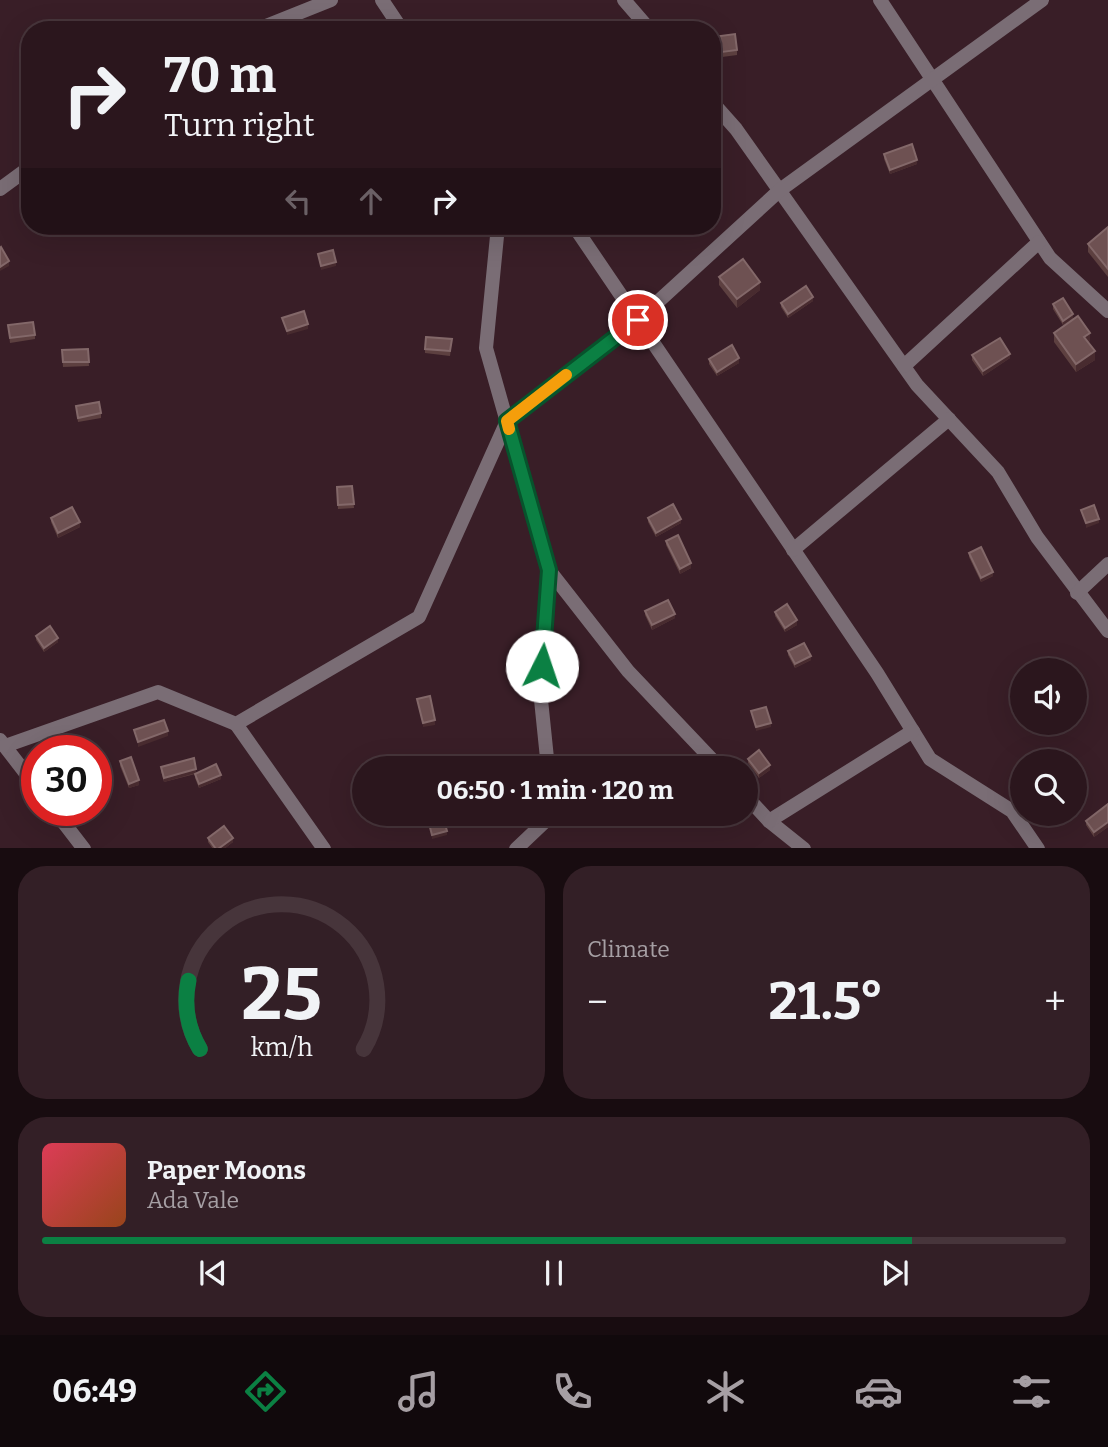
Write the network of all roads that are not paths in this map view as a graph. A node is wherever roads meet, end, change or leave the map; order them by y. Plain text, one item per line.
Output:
1 (331, 0) edge
2 (382, 0) edge
3 (624, 0) edge
4 (880, 0) edge
5 (1042, 0) edge
6 (278, 21) edge
7 (396, 21) edge
8 (642, 21) edge
9 (933, 80) junction
10 (721, 114) edge
11 (21, 174) edge
12 (0, 189) edge
13 (780, 190) junction
14 (497, 235) edge
15 (580, 235) edge
16 (1039, 242) junction
17 (1108, 311) edge
18 (638, 320) junction
19 (904, 366) junction
20 (949, 419) junction
21 (507, 421) junction
22 (793, 550) junction
23 (1108, 564) edge
24 (549, 570) junction
25 (1077, 593) junction
26 (1108, 631) edge
27 (236, 724) junction
28 (912, 731) junction
29 (2, 743) edge
30 (547, 756) edge
31 (709, 756) edge
32 (21, 767) edge
33 (758, 809) edge
34 (769, 821) junction
35 (66, 826) edge
36 (540, 826) edge
37 (83, 848) edge
38 (323, 848) edge
39 (517, 848) edge
40 (803, 848) edge
41 (1037, 848) edge

1 - 6 street
2 - 7 street
3 - 8 street
4 - 9 street
5 - 9 street
9 - 13 street
9 - 16 street
10 - 13 street
11 - 12 street
13 - 18 street
13 - 19 street
14 - 21 street
15 - 18 street
16 - 17 street
16 - 19 street
18 - 21 street
18 - 22 street
19 - 20 street
20 - 22 street
20 - 25 street
21 - 24 street
21 - 27 street
22 - 28 street
23 - 25 street
24 - 30 street
24 - 31 street
25 - 26 street
27 - 29 street
27 - 38 street
28 - 34 street
28 - 41 street
29 - 32 street
33 - 34 street
34 - 40 street
35 - 37 street
36 - 39 street

